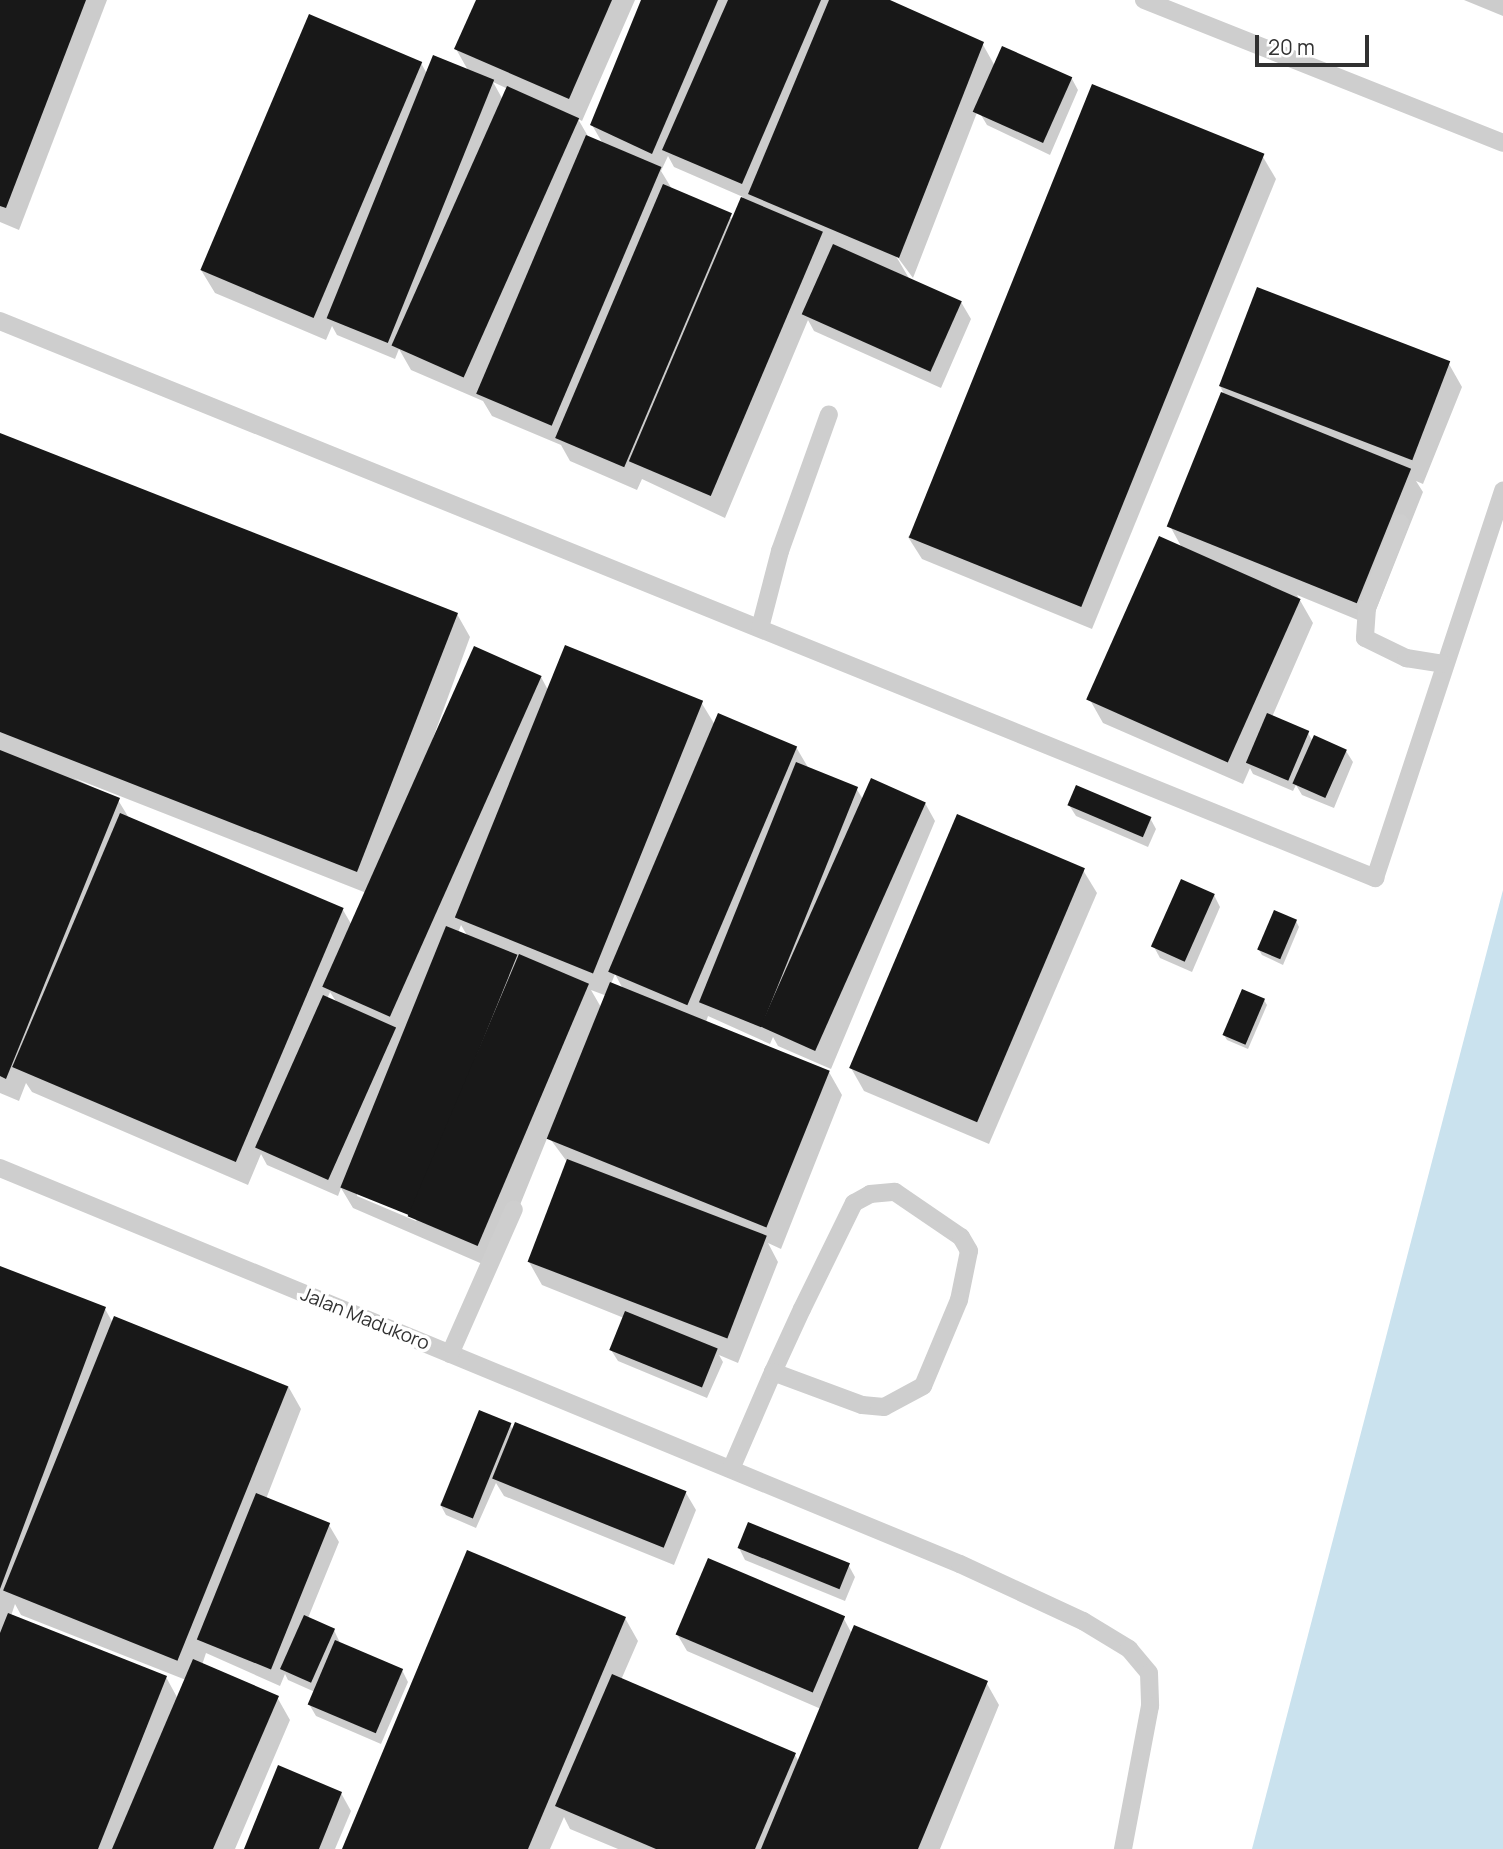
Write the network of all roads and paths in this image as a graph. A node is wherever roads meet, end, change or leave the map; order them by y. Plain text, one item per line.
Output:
1 (1144, 0) edge
2 (1503, 143) edge
3 (0, 321) edge
4 (830, 415) dead end
5 (1503, 491) edge
6 (1400, 523) dead end
7 (760, 628) junction
8 (1442, 664) junction
9 (0, 1168) edge
10 (514, 1209) dead end
11 (450, 1354) junction
12 (773, 1372) junction
13 (731, 1469) junction
14 (1122, 1849) edge

1 - 2 lane
3 - 7 lane
4 - 7 lane
5 - 8 lane
6 - 8 lane
7 - 8 lane
9 - 11 lane, Jalan Madukoro
10 - 11 lane
11 - 13 lane, Jalan Madukoro
12 - 12 lane
12 - 13 lane
13 - 14 lane, Jalan Madukoro

